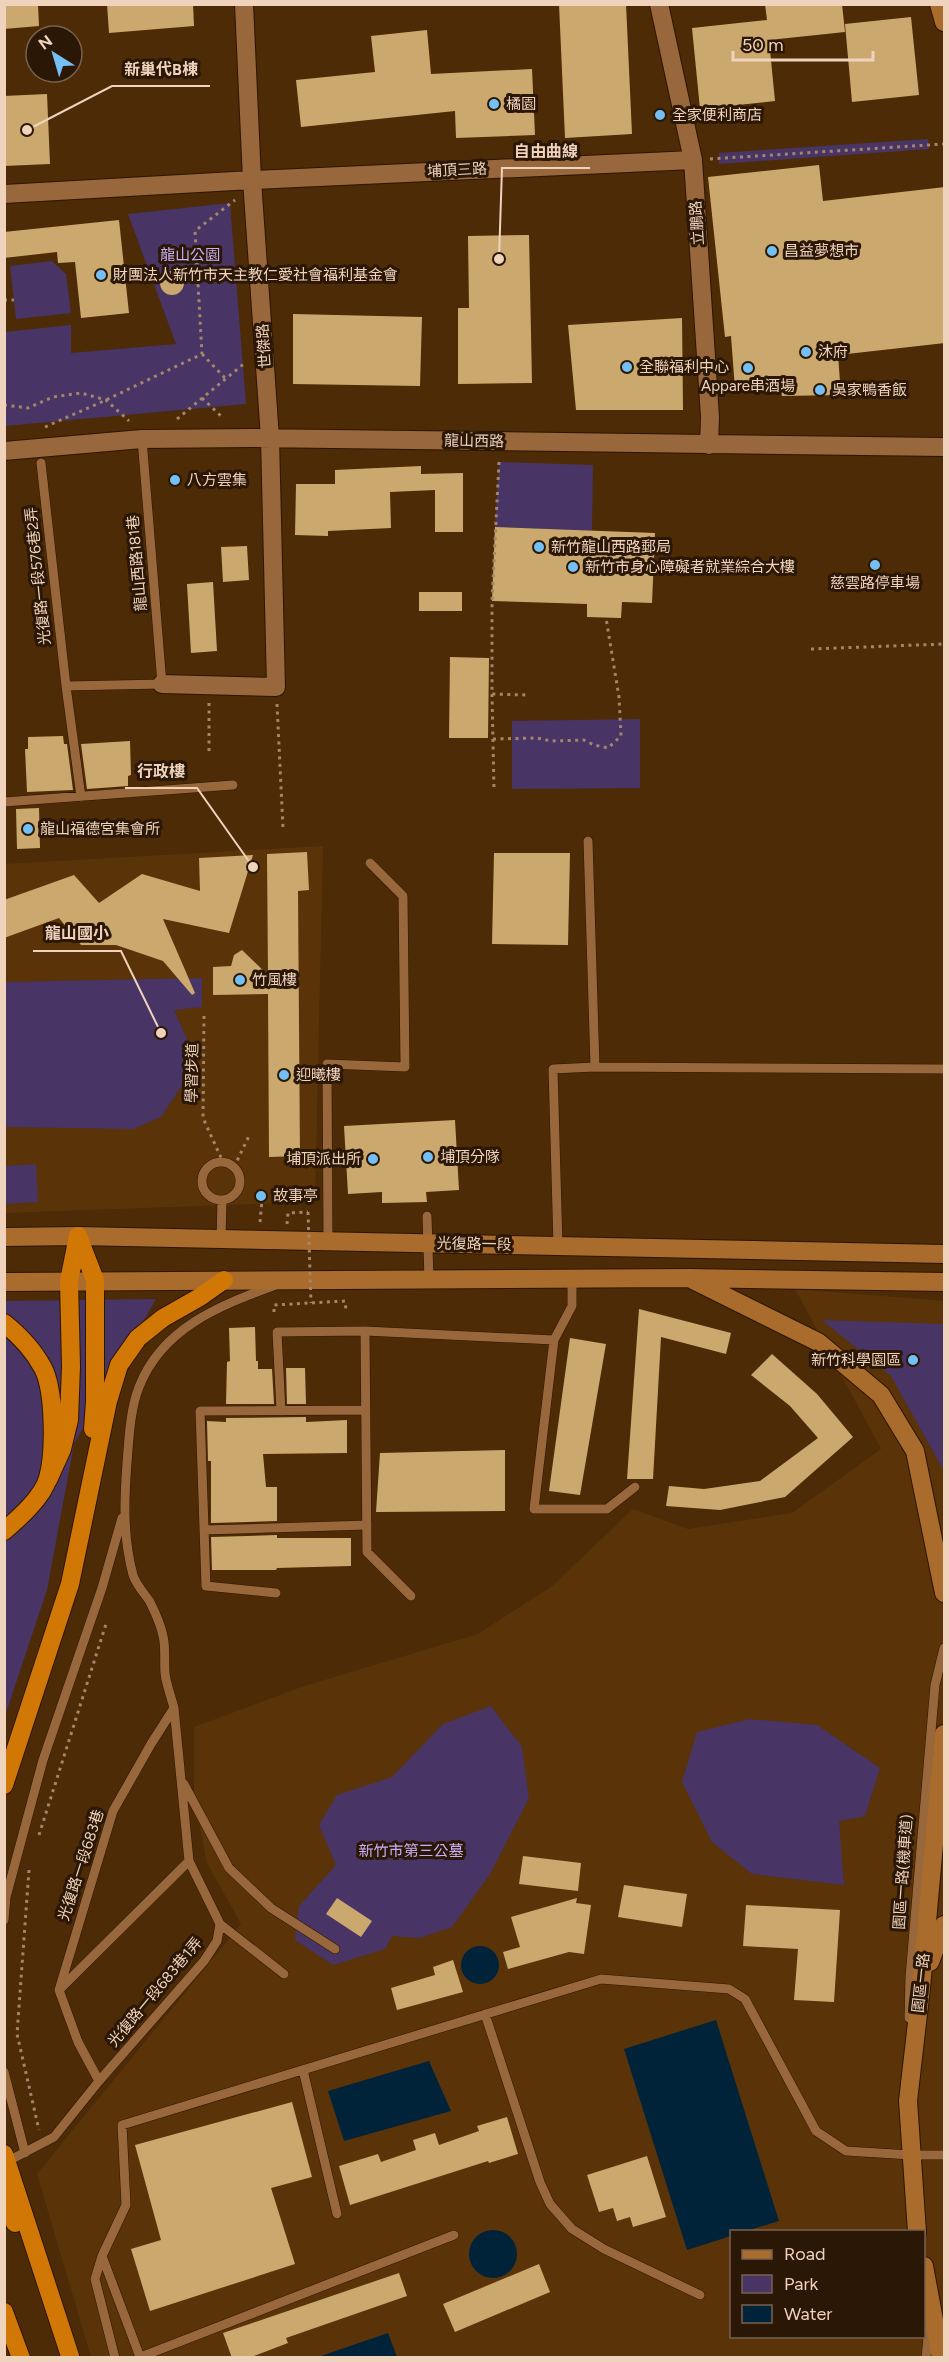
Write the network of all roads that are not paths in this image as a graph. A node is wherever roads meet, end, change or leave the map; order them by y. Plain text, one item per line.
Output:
1 (244, 4) edge
2 (659, 4) edge
3 (939, 4) edge
4 (945, 22) edge
5 (693, 160) junction
6 (252, 180) junction
7 (4, 194) edge
8 (270, 438) junction
9 (141, 439) junction
10 (710, 445) junction
11 (945, 447) edge
12 (4, 452) edge
13 (41, 463) dead end
14 (162, 684) junction
15 (66, 686) junction
16 (233, 785) dead end
17 (81, 796) junction
18 (4, 802) edge
19 (588, 841) dead end
20 (370, 864) dead end
21 (595, 1068) junction
22 (945, 1070) edge
23 (222, 1200) junction
24 (427, 1216) dead end
25 (78, 1236) junction
26 (4, 1237) edge
27 (221, 1240) junction
28 (328, 1241) junction
29 (428, 1243) junction
30 (558, 1246) junction
31 (945, 1254) edge
32 (689, 1278) junction
33 (429, 1279) junction
34 (572, 1279) junction
35 (95, 1280) junction
36 (224, 1280) junction
37 (289, 1280) junction
38 (69, 1281) junction
39 (4, 1282) edge
40 (945, 1282) edge
41 (4, 1323) edge
42 (365, 1331) junction
43 (554, 1340) junction
44 (366, 1410) junction
45 (281, 1411) junction
46 (48, 1480) junction
47 (635, 1487) dead end
48 (86, 1511) junction
49 (124, 1513) junction
50 (367, 1525) junction
51 (204, 1530) junction
52 (4, 1531) edge
53 (276, 1593) dead end
54 (945, 1593) edge
55 (411, 1596) dead end
56 (945, 1648) edge
57 (174, 1708) junction
58 (945, 1734) edge
59 (182, 1779) junction
60 (4, 1785) edge
61 (189, 1861) junction
62 (4, 1920) edge
63 (220, 1924) junction
64 (945, 1924) edge
65 (335, 1949) dead end
66 (284, 1974) dead end
67 (921, 1988) junction
68 (59, 1990) junction
69 (485, 2014) junction
70 (303, 2070) junction
71 (4, 2073) edge
72 (99, 2081) junction
73 (908, 2101) junction
74 (25, 2153) junction
75 (910, 2155) junction
76 (945, 2155) edge
77 (9, 2156) edge
78 (4, 2196) edge
79 (337, 2214) dead end
80 (917, 2230) edge
81 (454, 2235) dead end
82 (102, 2256) junction
83 (925, 2272) edge
84 (700, 2295) dead end
85 (931, 2307) junction
86 (4, 2312) edge
87 (70, 2357) edge
88 (139, 2357) edge
89 (21, 2358) edge
90 (115, 2358) edge
91 (926, 2358) edge
92 (941, 2358) edge

1 - 6 street, 世傑路
2 - 5 street, 立鵬路
3 - 4 main road
5 - 6 street, 埔頂三路
5 - 10 street, 立鵬路
6 - 7 street, 埔頂三路
6 - 8 street, 世傑路
8 - 9 street, 龍山西路
8 - 10 street, 龍山西路
8 - 14 street, 世傑路
9 - 12 street, 龍山西路
9 - 14 lane, 龍山西路181巷
10 - 11 street, 龍山西路
13 - 15 lane, 光復路一段576巷2弄
14 - 15 lane
15 - 17 lane, 光復路一段576巷2弄
16 - 17 lane
17 - 18 lane
19 - 21 lane
20 - 28 lane
21 - 22 lane
21 - 30 lane
23 - 23 lane
23 - 27 lane
24 - 29 lane
25 - 26 main road, 光復路一段
25 - 27 main road, 光復路一段
25 - 35 highway
25 - 38 highway
27 - 28 main road, 光復路一段
28 - 29 main road, 光復路一段
29 - 30 main road, 光復路一段
29 - 33 lane
30 - 31 main road, 光復路一段
32 - 34 main road
32 - 40 main road
32 - 54 main road
33 - 34 main road
33 - 37 main road
34 - 43 lane
35 - 36 main road
35 - 38 main road
35 - 48 highway
36 - 37 main road
36 - 48 highway
37 - 49 lane
38 - 39 main road
38 - 46 highway
41 - 46 highway
42 - 43 lane
42 - 44 lane
42 - 45 lane
43 - 47 lane
44 - 45 lane
44 - 50 lane
45 - 51 lane
46 - 52 highway
48 - 60 highway
49 - 57 lane
49 - 62 lane
50 - 51 lane
50 - 55 lane
51 - 53 lane
56 - 73 lane, 園區一路(機車道)
57 - 59 lane
57 - 68 lane, 光復路一段683巷
58 - 67 main road, 園區一路
59 - 61 lane
59 - 65 lane
61 - 63 lane
61 - 68 lane
63 - 66 lane
63 - 72 lane, 光復路一段683巷1弄
64 - 67 main road
67 - 73 main road, 園區一路
68 - 72 lane
69 - 70 lane
69 - 75 lane
69 - 84 lane
70 - 79 lane
70 - 82 lane
71 - 74 lane
72 - 74 lane
73 - 75 main road, 園區一路
74 - 77 lane
75 - 76 lane
75 - 80 main road, 園區一路
77 - 87 highway
78 - 87 highway
81 - 88 lane
82 - 88 lane
82 - 90 lane
83 - 85 main road
85 - 91 lane
85 - 92 main road
86 - 89 highway

